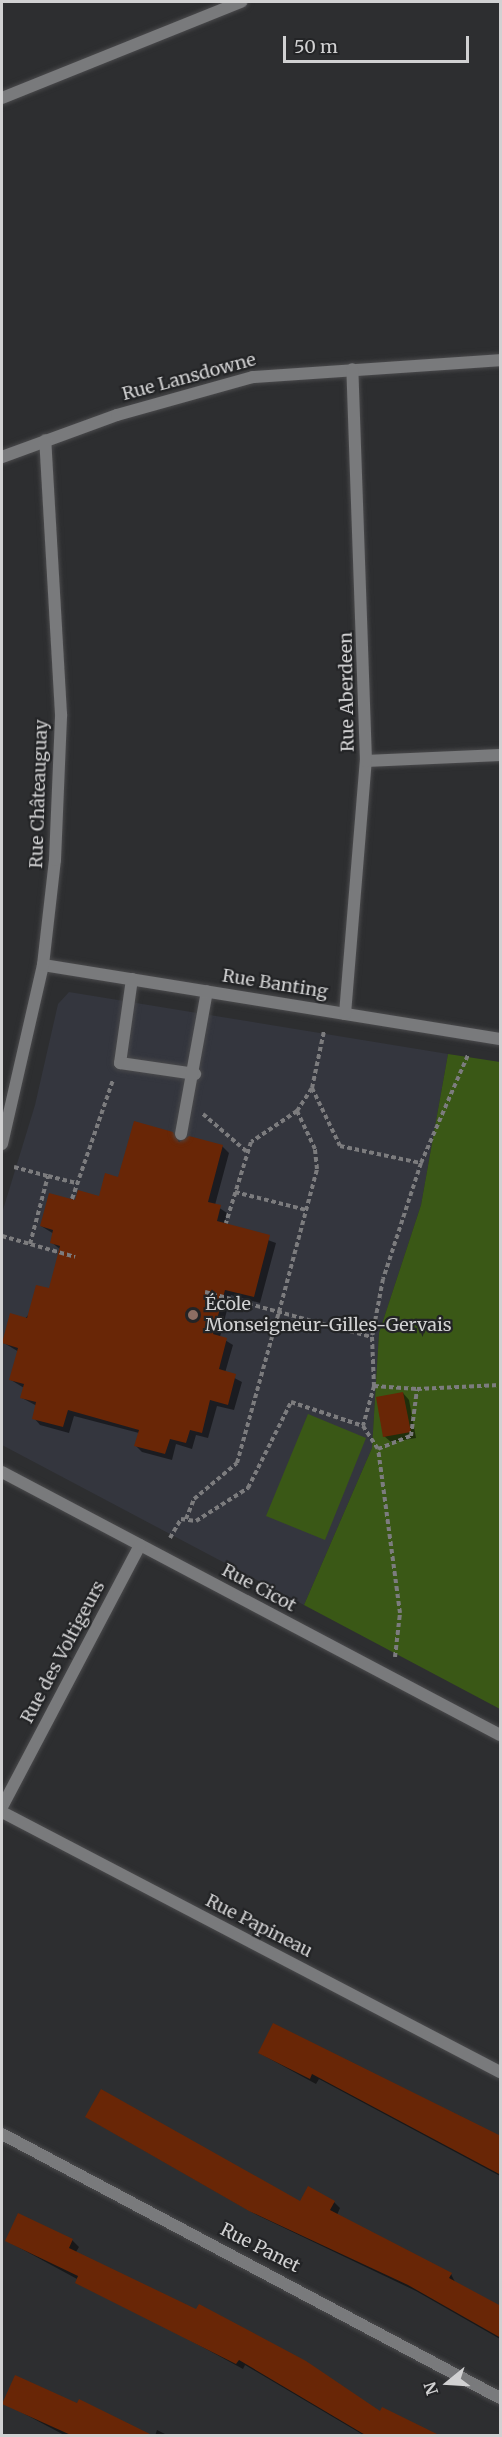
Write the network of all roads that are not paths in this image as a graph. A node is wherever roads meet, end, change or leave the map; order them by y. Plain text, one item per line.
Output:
1 (241, 2) edge
2 (2, 98) edge
3 (501, 360) edge
4 (352, 369) junction
5 (45, 440) junction
6 (2, 457) edge
7 (501, 755) edge
8 (366, 761) junction
9 (43, 964) junction
10 (132, 979) junction
11 (207, 991) junction
12 (345, 1014) junction
13 (501, 1039) edge
14 (195, 1074) junction
15 (181, 1134) dead end
16 (2, 1144) edge
17 (2, 1472) edge
18 (140, 1545) junction
19 (501, 1735) edge
20 (2, 1807) edge
21 (2, 1812) edge
22 (501, 2072) edge
23 (2, 2134) edge
24 (501, 2398) edge

1 - 2 street
3 - 4 street, Rue Lansdowne
4 - 5 street, Rue Lansdowne
4 - 8 street, Rue Aberdeen
5 - 6 street, Rue Lansdowne
5 - 9 street, Rue Châteauguay
7 - 8 street
8 - 12 street, Rue Aberdeen
9 - 10 street, Rue Banting
9 - 16 street, Rue Châteauguay
10 - 11 street, Rue Banting
10 - 14 street
11 - 12 street, Rue Banting
11 - 14 street
12 - 13 street, Rue Banting
14 - 15 street
17 - 18 street, Rue Cicot
18 - 19 street, Rue Cicot
18 - 20 street, Rue des Voltigeurs
21 - 22 street, Rue Papineau
23 - 24 street, Rue Panet

